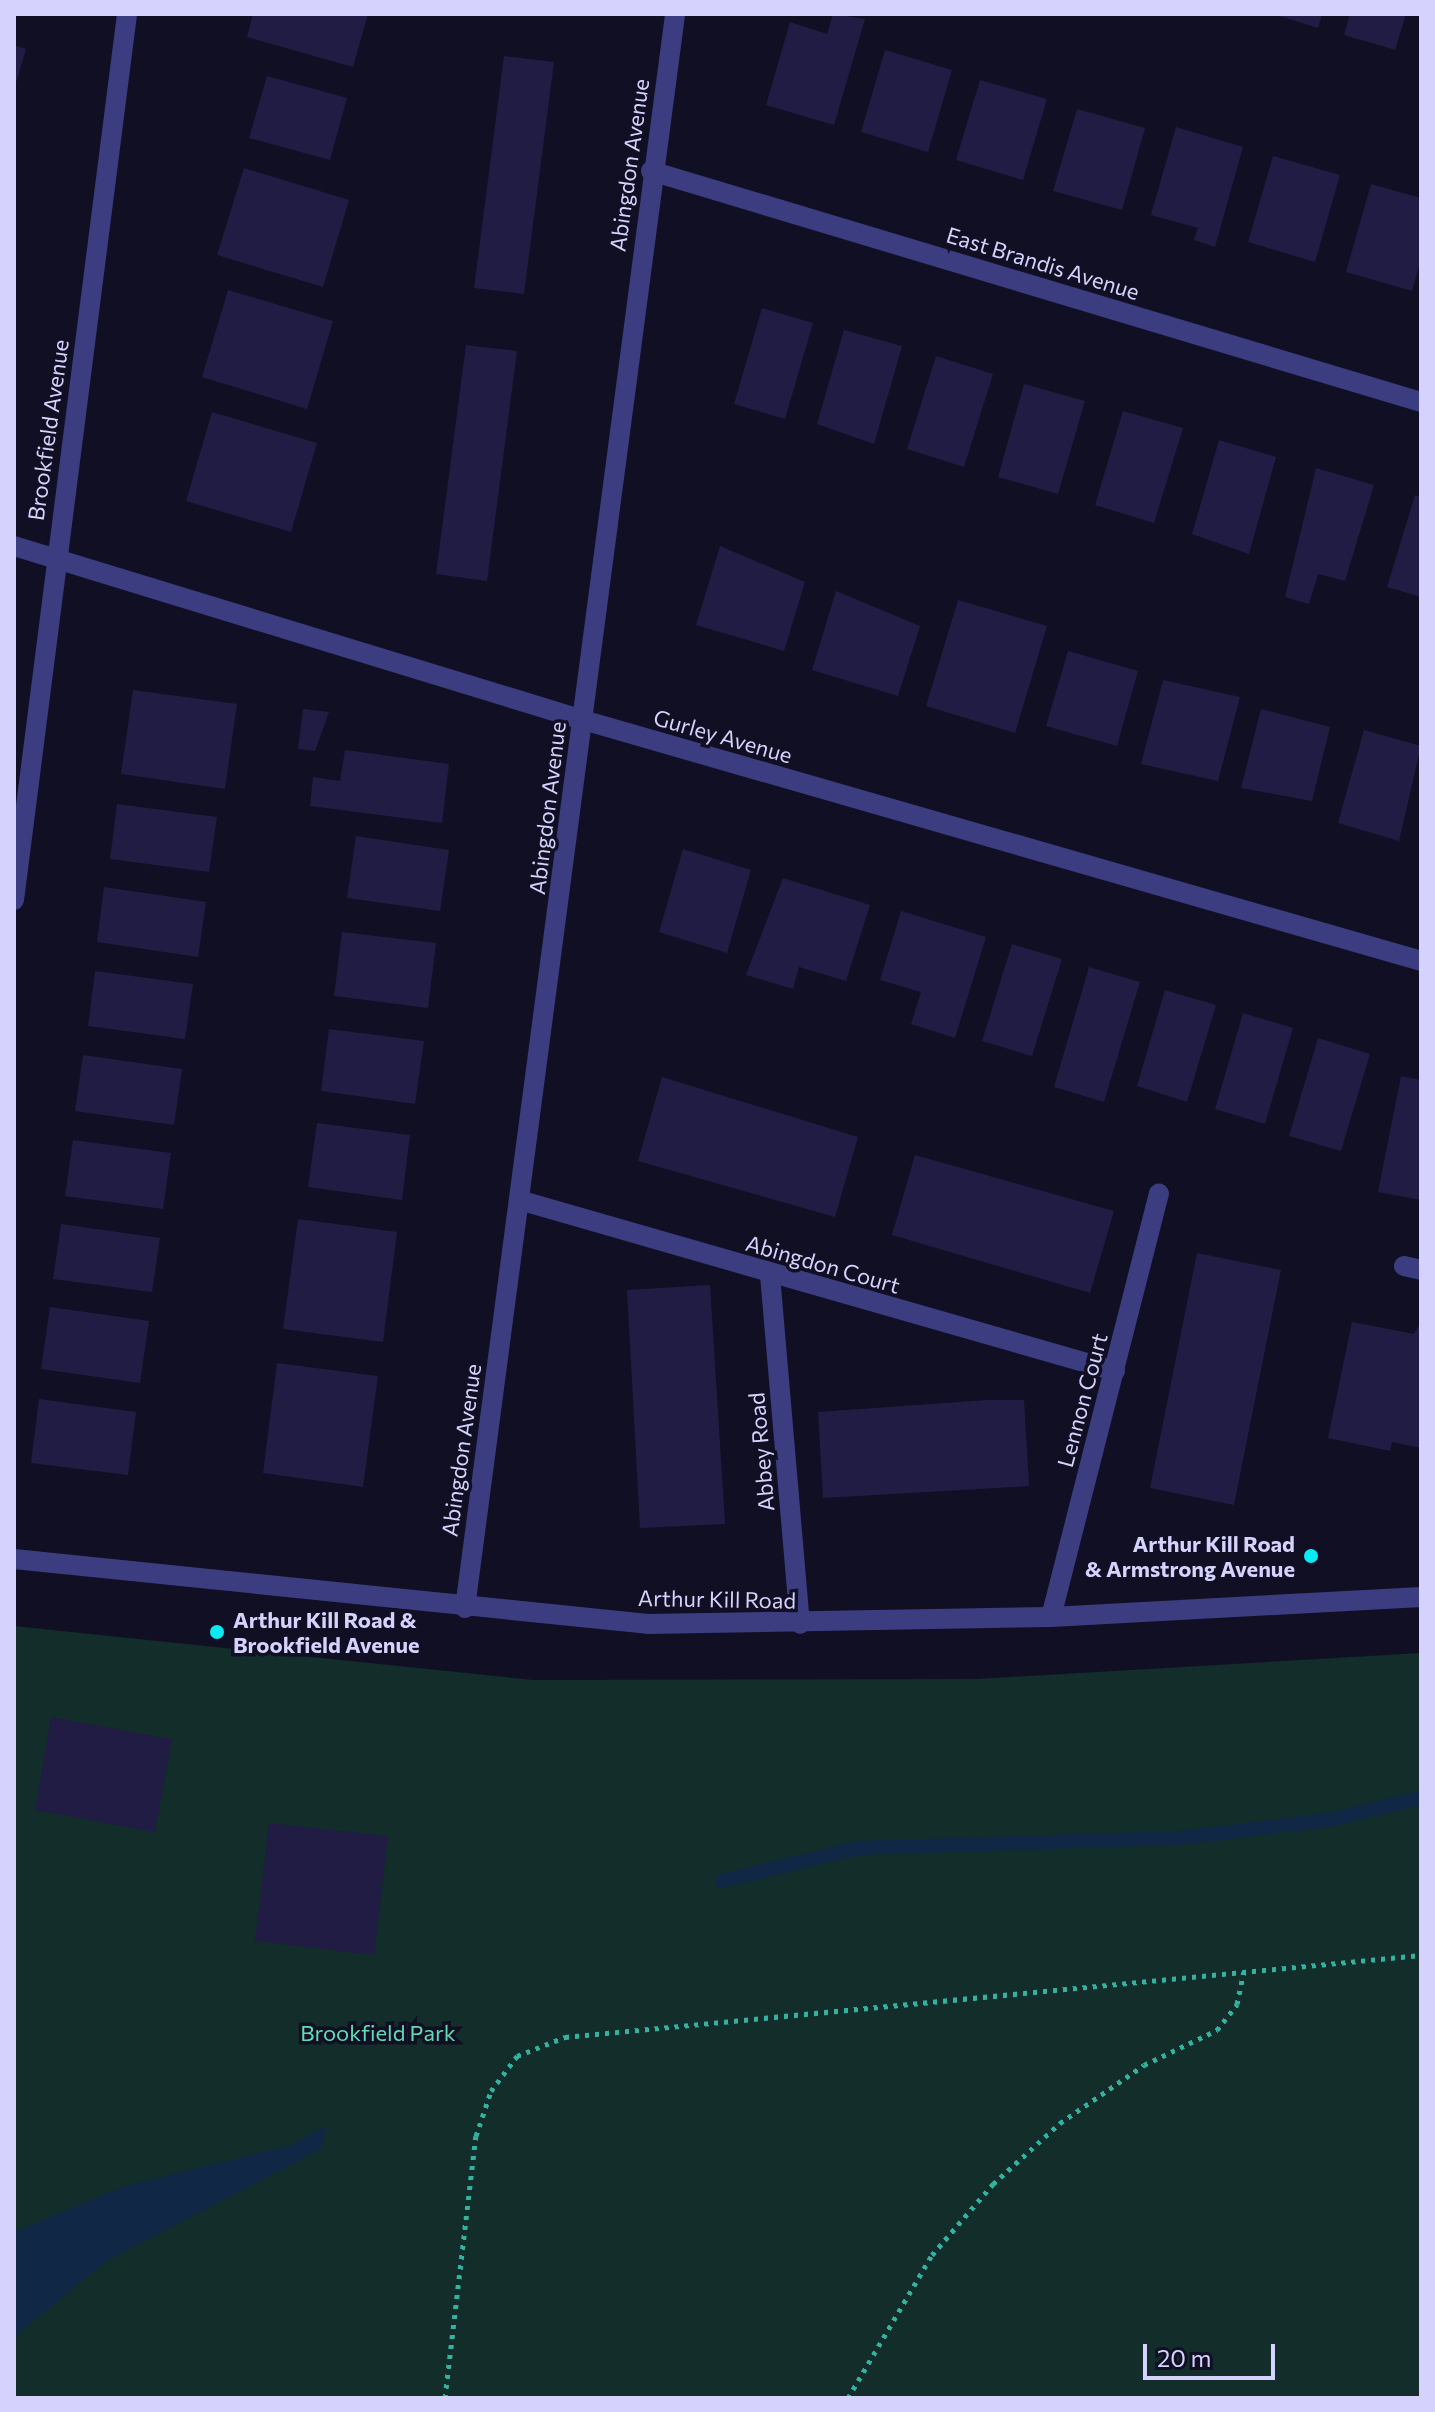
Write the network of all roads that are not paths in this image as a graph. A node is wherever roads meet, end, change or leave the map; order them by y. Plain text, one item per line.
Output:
1 (127, 14) edge
2 (675, 14) edge
3 (651, 171) junction
4 (1421, 402) edge
5 (14, 546) edge
6 (55, 558) junction
7 (583, 720) junction
8 (14, 900) edge
9 (1421, 961) edge
10 (1159, 1194) dead end
11 (519, 1200) junction
12 (770, 1275) junction
13 (1115, 1371) junction
14 (14, 1559) edge
15 (1421, 1597) edge
16 (465, 1608) junction
17 (1051, 1617) junction
18 (800, 1624) junction

1 - 6 street, Brookfield Avenue
2 - 3 street, Abingdon Avenue
3 - 4 street, East Brandis Avenue
3 - 7 street, Abingdon Avenue
5 - 6 street, Gurley Avenue
6 - 7 street, Gurley Avenue
6 - 8 street, Brookfield Avenue
7 - 9 street, Gurley Avenue
7 - 11 street, Abingdon Avenue
10 - 13 street, Lennon Court
11 - 12 street, Abingdon Court
11 - 16 street, Abingdon Avenue
12 - 13 street, Abingdon Court
12 - 18 street, Abbey Road
13 - 17 street, Lennon Court
14 - 16 street, Arthur Kill Road
15 - 17 street, Arthur Kill Road
16 - 18 street, Arthur Kill Road
17 - 18 street, Arthur Kill Road

